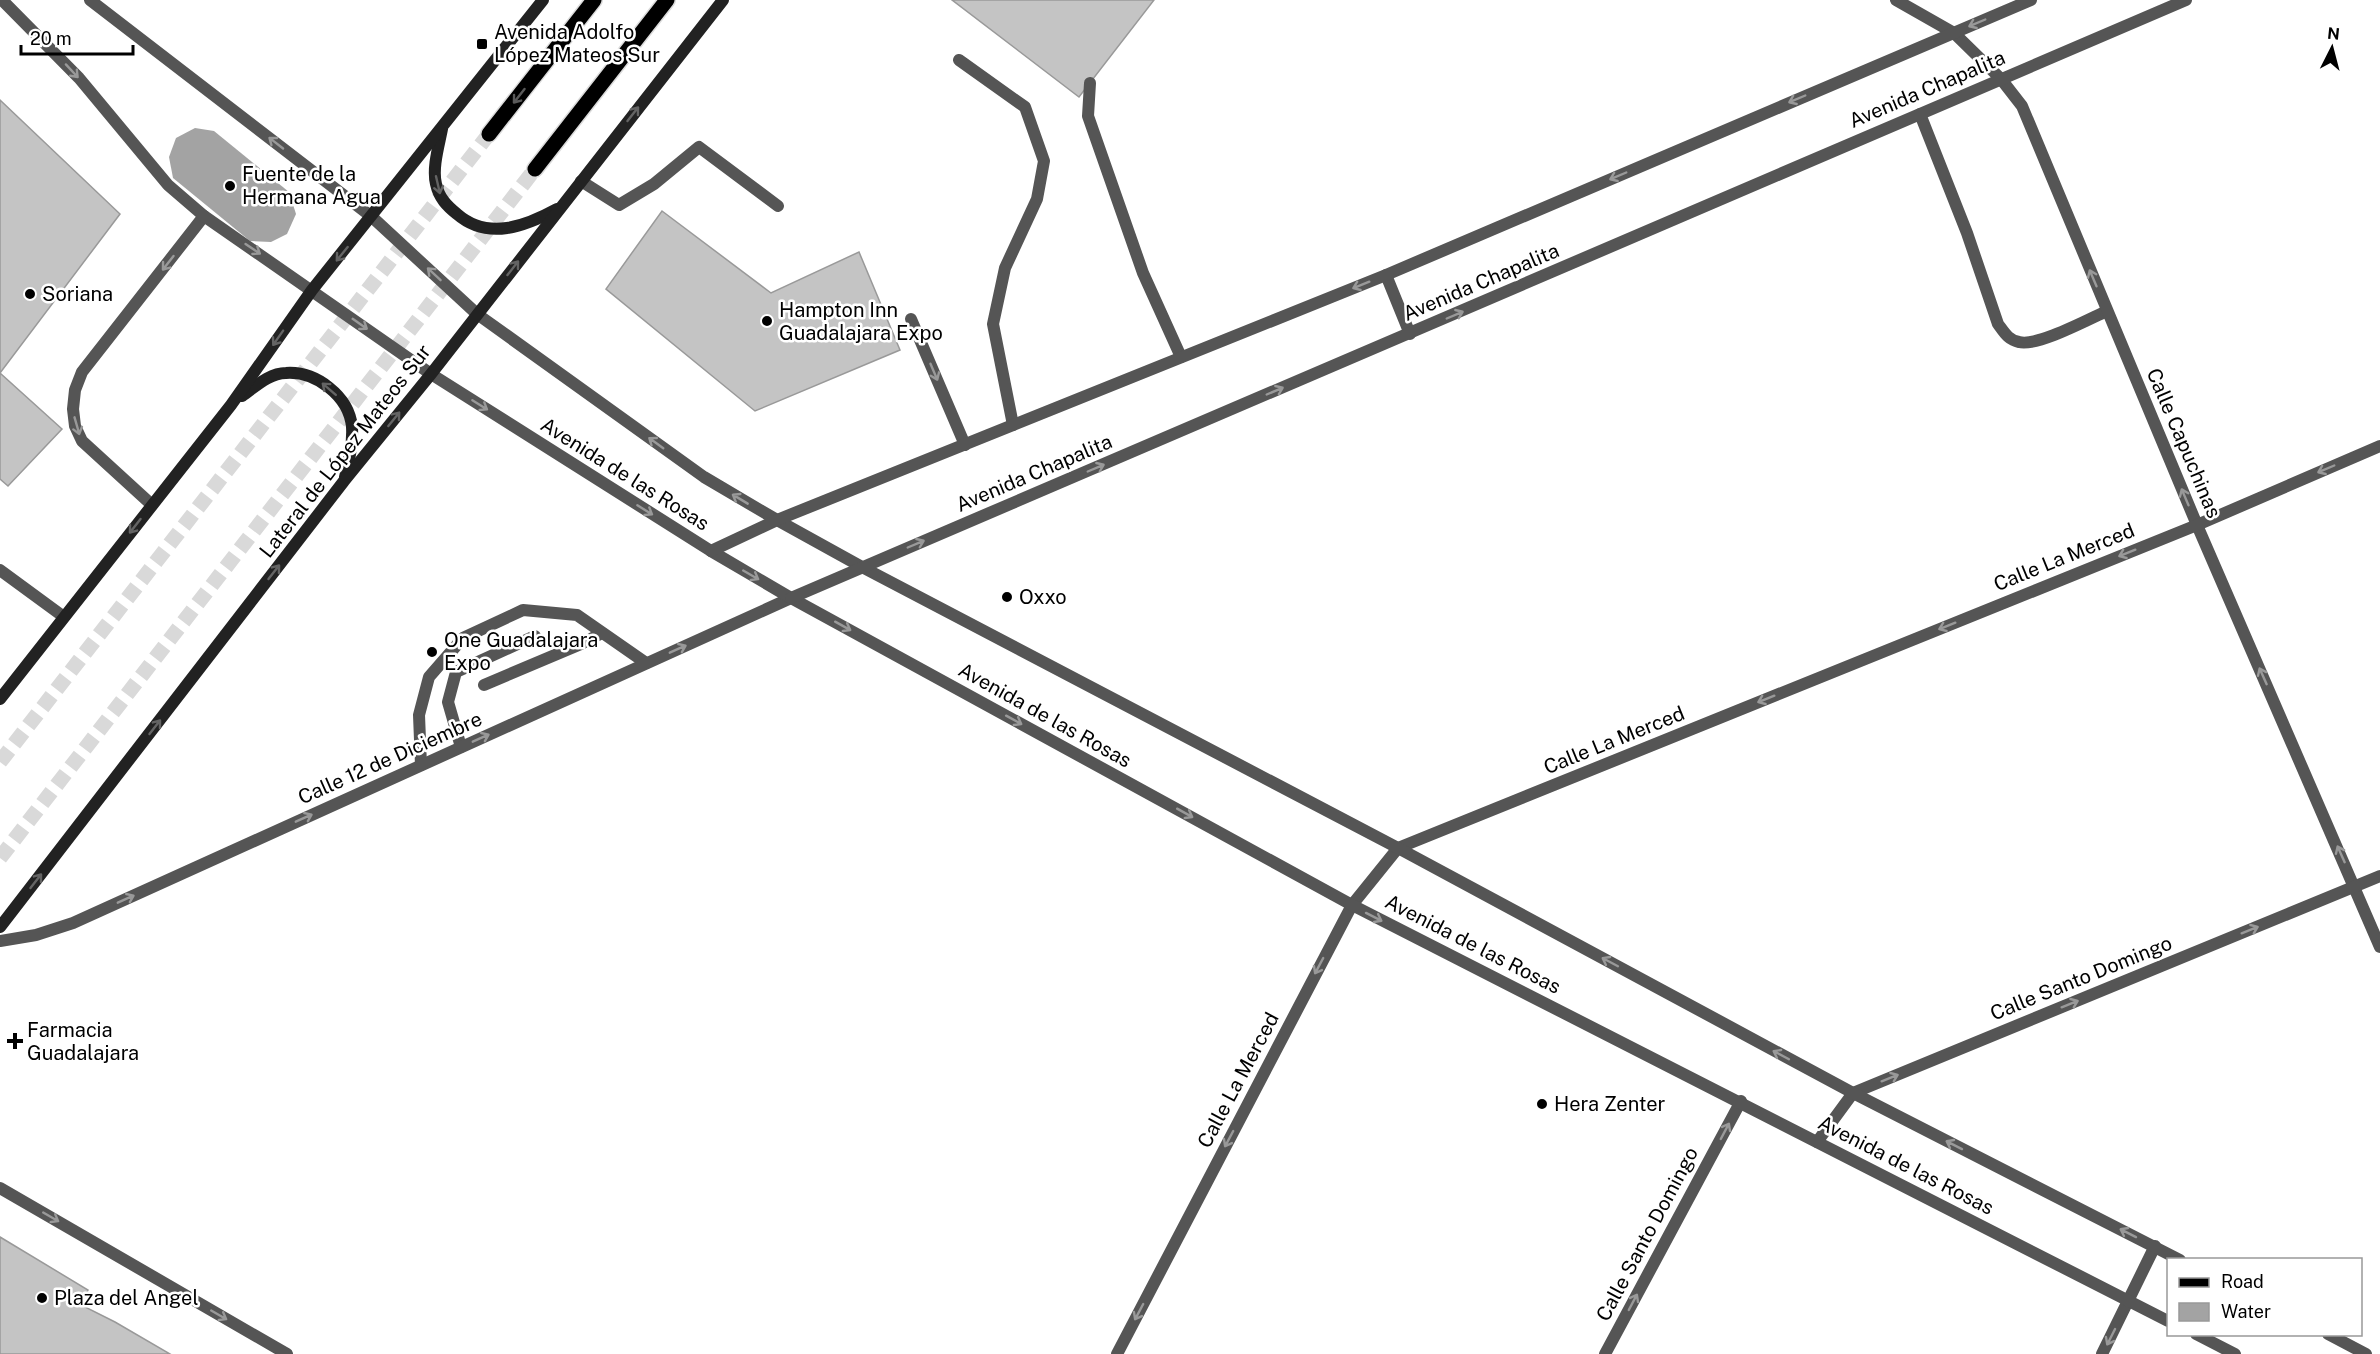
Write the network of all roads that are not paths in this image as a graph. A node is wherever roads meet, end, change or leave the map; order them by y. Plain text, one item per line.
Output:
1 (2, 0) edge
2 (90, 0) edge
3 (543, 0) edge
4 (594, 0) edge
5 (667, 0) edge
6 (723, 0) edge
7 (1896, 0) edge
8 (2031, 0) edge
9 (2186, 0) edge
10 (1954, 33) junction
11 (959, 60) dead end
12 (2001, 79) junction
13 (1090, 82) dead end
14 (1920, 114) junction
15 (442, 128) junction
16 (489, 134) tunnel mouth
17 (535, 169) tunnel mouth
18 (581, 181) junction
19 (778, 206) dead end
20 (561, 207) junction
21 (204, 216) junction
22 (372, 217) junction
23 (1386, 275) junction
24 (312, 290) junction
25 (2107, 311) junction
26 (477, 314) junction
27 (911, 319) dead end
28 (1410, 334) junction
29 (1181, 357) junction
30 (431, 374) junction
31 (231, 405) junction
32 (1013, 425) junction
33 (965, 445) junction
34 (2380, 446) edge
35 (344, 481) junction
36 (152, 505) junction
37 (777, 520) junction
38 (2197, 525) junction
39 (711, 552) junction
40 (862, 567) junction
41 (0, 570) edge
42 (791, 598) junction
43 (64, 617) junction
44 (602, 633) junction
45 (535, 636) dead end
46 (646, 663) junction
47 (484, 685) dead end
48 (0, 699) edge
49 (461, 747) junction
50 (421, 765) junction
51 (1398, 848) junction
52 (2380, 876) edge
53 (2355, 887) junction
54 (1352, 905) junction
55 (0, 927) edge
56 (0, 942) edge
57 (2380, 947) edge
58 (1853, 1093) junction
59 (1741, 1101) junction
60 (1817, 1142) junction
61 (0, 1188) edge
62 (2155, 1246) junction
63 (2176, 1258) edge
64 (2129, 1301) junction
65 (2167, 1320) edge
66 (2198, 1336) edge
67 (2330, 1336) edge
68 (287, 1354) edge
69 (1117, 1354) edge
70 (1605, 1354) edge
71 (2102, 1354) edge
72 (2235, 1354) edge
73 (2366, 1354) edge

1 -> 21 street, Avenida de las Rosas
22 -> 2 street, Avenida de las Rosas
3 - 15 main road
4 -> 16 main road
5 - 17 main road
18 -> 6 main road, Lateral de López Mateos Sur
7 - 10 street, Calle Capuchinas
8 -> 10 street, Avenida Chapalita
9 - 12 street, Avenida Chapalita
10 - 12 street, Calle Capuchinas
10 -> 23 street, Avenida Chapalita
11 - 32 street
12 - 14 street, Avenida Chapalita
25 -> 12 street, Calle Capuchinas
13 - 29 street
14 - 25 street
28 -> 14 street, Avenida Chapalita
15 -> 20 main road
15 - 22 main road
18 - 19 street
18 - 20 main road, Lateral de López Mateos Sur
26 -> 20 main road, Lateral de López Mateos Sur
21 -> 24 street, Avenida de las Rosas
21 -> 36 street
22 -> 24 main road
26 -> 22 street, Avenida de las Rosas
23 - 28 street
23 -> 29 street, Avenida Chapalita
24 -> 30 street, Avenida de las Rosas
24 -> 31 main road
38 -> 25 street, Calle Capuchinas
26 - 30 main road, Lateral de López Mateos Sur
37 -> 26 street, Avenida de las Rosas
27 -> 33 street
40 -> 28 street, Avenida Chapalita
29 - 32 street, Avenida Chapalita
35 -> 30 main road, Lateral de López Mateos Sur
30 -> 39 street, Avenida de las Rosas
35 -> 31 main road
31 - 36 main road
32 - 33 street, Avenida Chapalita
33 - 37 street, Avenida Chapalita
34 -> 38 street, Calle La Merced
55 -> 35 main road, Lateral de López Mateos Sur
36 -> 43 main road
37 - 39 street, Avenida Chapalita
37 - 40 street, Avenida de las Rosas
38 -> 51 street, Calle La Merced
53 -> 38 street, Calle Capuchinas
39 -> 42 street, Avenida de las Rosas
40 - 42 street, Avenida Chapalita
40 - 51 street, Avenida de las Rosas
41 - 43 street
46 -> 42 street, Calle 12 de Diciembre
42 -> 54 street, Avenida de las Rosas
43 - 48 main road
44 - 46 street
44 - 47 street
44 - 50 street
45 - 49 street
49 -> 46 street, Calle 12 de Diciembre
49 - 50 street, Calle 12 de Diciembre
56 -> 50 street, Calle 12 de Diciembre
51 - 54 street, Calle La Merced
58 -> 51 street, Avenida de las Rosas
52 - 53 street, Calle Santo Domingo
53 - 57 street, Calle Capuchinas
58 -> 53 street, Calle Santo Domingo
54 -> 59 street, Avenida de las Rosas
54 -> 69 street, Calle La Merced
58 - 60 street
62 -> 58 street, Avenida de las Rosas
59 - 60 street, Avenida de las Rosas
70 -> 59 street, Calle Santo Domingo
60 - 64 street, Avenida de las Rosas
61 -> 68 street
62 - 63 street, Avenida de las Rosas
62 - 64 street
64 - 65 street, Avenida de las Rosas
64 -> 71 street
66 - 72 street
67 - 73 street

